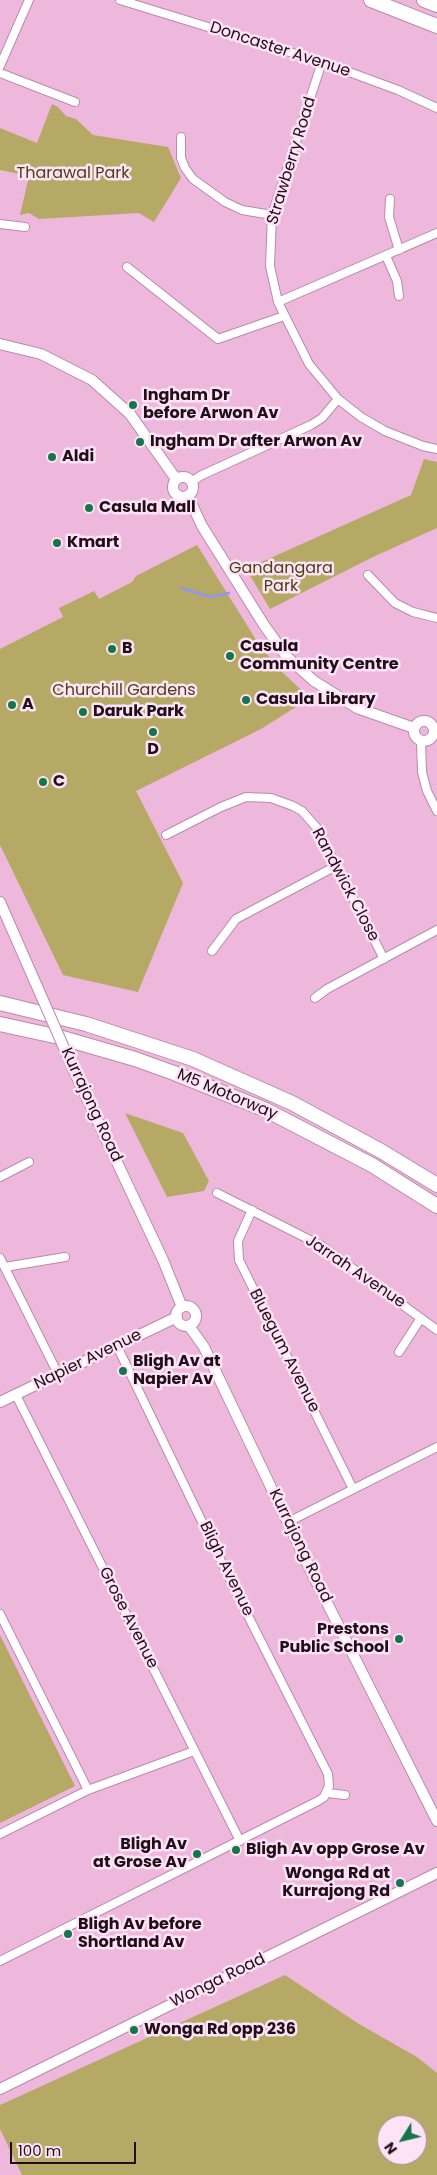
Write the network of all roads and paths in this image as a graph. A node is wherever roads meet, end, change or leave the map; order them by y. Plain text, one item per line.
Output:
1 (29, 0) edge
2 (120, 0) edge
3 (371, 0) edge
4 (424, 0) edge
5 (437, 5) edge
6 (437, 26) edge
7 (322, 62) junction
8 (0, 66) edge
9 (0, 73) edge
10 (75, 102) dead end
11 (437, 108) edge
12 (181, 137) dead end
13 (390, 199) dead end
14 (272, 215) junction
15 (0, 224) edge
16 (25, 227) dead end
17 (437, 233) edge
18 (399, 250) junction
19 (386, 256) junction
20 (127, 267) dead end
21 (399, 296) dead end
22 (278, 302) junction
23 (284, 316) junction
24 (0, 344) edge
25 (338, 399) junction
26 (437, 449) edge
27 (176, 479) junction
28 (192, 482) junction
29 (188, 496) junction
30 (368, 576) dead end
31 (437, 618) edge
32 (414, 728) junction
33 (435, 730) edge
34 (421, 740) junction
35 (437, 812) edge
36 (166, 835) dead end
37 (336, 866) junction
38 (0, 902) edge
39 (437, 930) edge
40 (212, 951) dead end
41 (384, 959) junction
42 (315, 998) dead end
43 (0, 1004) edge
44 (0, 1024) edge
45 (29, 1162) dead end
46 (0, 1177) edge
47 (437, 1185) edge
48 (217, 1193) dead end
49 (437, 1206) edge
50 (252, 1210) junction
51 (65, 1257) dead end
52 (0, 1258) edge
53 (4, 1267) junction
54 (182, 1307) junction
55 (176, 1318) junction
56 (421, 1318) junction
57 (189, 1326) junction
58 (437, 1330) edge
59 (117, 1346) junction
60 (399, 1352) dead end
61 (58, 1374) junction
62 (16, 1394) junction
63 (0, 1402) edge
64 (437, 1447) edge
65 (353, 1489) junction
66 (288, 1522) junction
67 (0, 1614) edge
68 (194, 1751) junction
69 (88, 1790) junction
70 (327, 1793) junction
71 (345, 1795) dead end
72 (437, 1821) edge
73 (0, 1834) edge
74 (240, 1841) junction
75 (437, 1873) edge
76 (0, 1961) edge
77 (0, 2089) edge

1 - 8 street
2 - 7 street, Doncaster Avenue
3 - 6 highway
4 - 5 highway
7 - 11 street, Doncaster Avenue
7 - 14 street, Strawberry Road
9 - 10 street
12 - 14 street
13 - 18 street
14 - 22 street, Strawberry Road
15 - 16 street
17 - 18 street
18 - 19 street
19 - 21 street
19 - 22 street
20 - 23 street
22 - 23 street, Strawberry Road
23 - 25 street, Strawberry Road
24 - 27 street
25 - 26 street, Strawberry Road
25 - 28 street
27 - 28 street
27 - 29 street
28 - 29 street
29 - 32 street
30 - 31 street
32 - 33 street
32 - 34 street
33 - 34 street
34 - 35 street
36 - 37 street, Randwick Close
37 - 40 street
37 - 41 street, Randwick Close
38 - 54 street, Kurrajong Road, bridge
39 - 41 street
41 - 42 street
43 - 47 highway, M5 Motorway
44 - 49 highway, M5 Motorway
45 - 46 street
48 - 50 street, Jarrah Avenue
50 - 56 street, Jarrah Avenue
50 - 65 street, Bluegum Avenue
51 - 53 street
52 - 53 street
53 - 61 street
54 - 55 street
54 - 57 street
55 - 57 street
55 - 59 street, Napier Avenue
56 - 58 street, Jarrah Avenue
56 - 60 street
57 - 66 street, Kurrajong Road
59 - 61 street, Napier Avenue
59 - 70 street, Bligh Avenue
61 - 62 street, Napier Avenue
62 - 63 street, Napier Avenue
62 - 68 street, Grose Avenue
64 - 65 street
65 - 66 street
66 - 72 street, Kurrajong Road
67 - 69 street
68 - 69 street
68 - 74 street, Grose Avenue
69 - 73 street
70 - 71 street
70 - 74 street
74 - 76 street
75 - 77 street, Wonga Road

